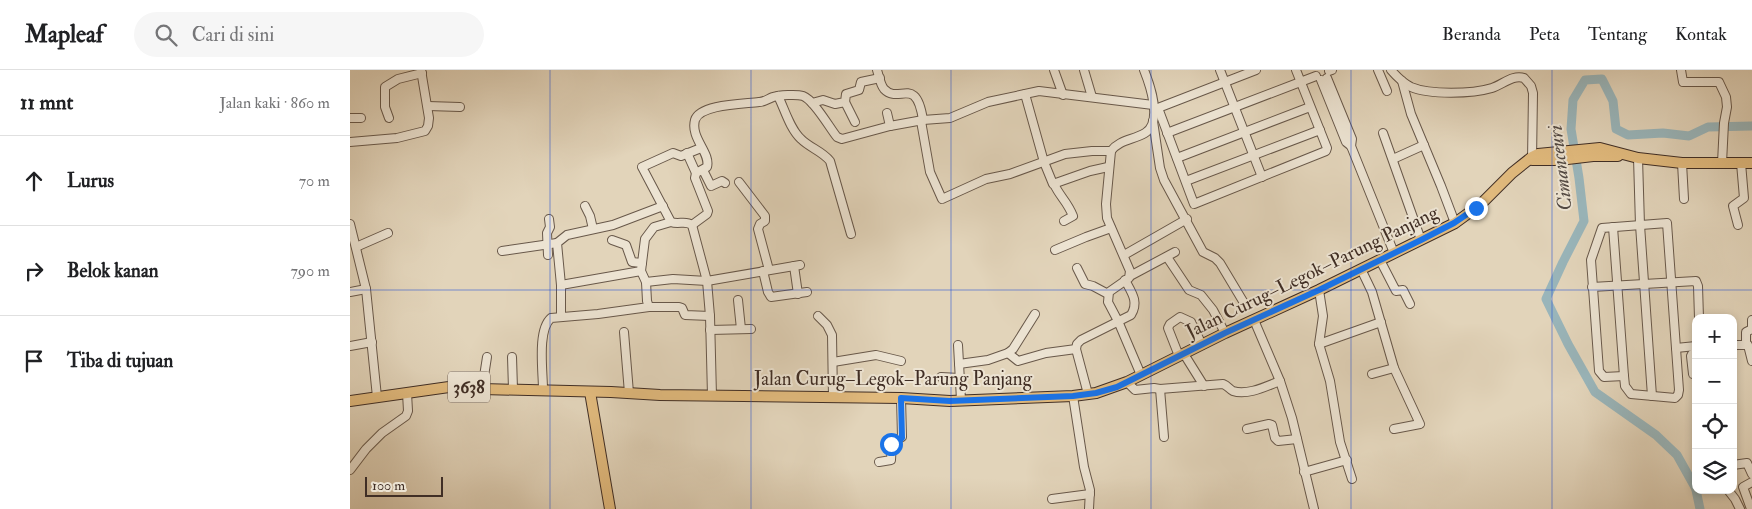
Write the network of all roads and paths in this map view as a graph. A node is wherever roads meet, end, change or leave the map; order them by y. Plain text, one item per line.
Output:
1 (1054, 70) edge
2 (1084, 70) edge
3 (1144, 70) edge
4 (1220, 70) edge
5 (1256, 70) edge
6 (1296, 70) edge
7 (1378, 70) edge
8 (1391, 70) edge
9 (1527, 70) edge
10 (1681, 70) edge
11 (422, 71) edge
12 (879, 74) edge
13 (1324, 74) edge
14 (1520, 76) junction
15 (1402, 81) junction
16 (1225, 82) junction
17 (1301, 82) junction
18 (1387, 91) dead end
19 (1025, 94) junction
20 (1063, 95) junction
21 (778, 96) junction
22 (1092, 97) junction
23 (844, 102) junction
24 (812, 103) junction
25 (1153, 105) junction
26 (428, 106) junction
27 (1310, 106) junction
28 (460, 107) dead end
29 (1235, 107) junction
30 (887, 113) dead end
31 (350, 118) edge
32 (361, 118) dead end
33 (389, 118) dead end
34 (1153, 120) junction
35 (922, 121) junction
36 (855, 122) dead end
37 (890, 126) junction
38 (1320, 130) junction
39 (1244, 132) junction
40 (1167, 133) junction
41 (1383, 133) dead end
42 (350, 142) edge
43 (1424, 145) junction
44 (701, 148) junction
45 (1110, 152) junction
46 (687, 153) junction
47 (1254, 155) junction
48 (1177, 158) junction
49 (1638, 158) junction
50 (1393, 159) junction
51 (1530, 160) junction
52 (1044, 162) junction
53 (1722, 163) junction
54 (1741, 163) junction
55 (1752, 163) edge
56 (1682, 164) junction
57 (1108, 166) junction
58 (699, 172) junction
59 (1262, 177) junction
60 (739, 182) dead end
61 (1186, 182) junction
62 (725, 183) dead end
63 (1054, 184) junction
64 (1684, 199) dead end
65 (585, 206) dead end
66 (662, 206) junction
67 (549, 219) dead end
68 (1186, 219) junction
69 (671, 222) junction
70 (1064, 222) dead end
71 (1454, 223) junction
72 (350, 224) edge
73 (692, 224) junction
74 (1640, 225) junction
75 (1738, 225) dead end
76 (1614, 227) junction
77 (593, 228) junction
78 (1111, 228) junction
79 (388, 233) dead end
80 (851, 234) dead end
81 (612, 240) dead end
82 (1421, 240) junction
83 (557, 243) junction
84 (547, 245) junction
85 (356, 247) junction
86 (1055, 250) dead end
87 (502, 251) dead end
88 (1175, 252) dead end
89 (1394, 253) junction
90 (548, 255) dead end
91 (1124, 255) junction
92 (1167, 257) junction
93 (1380, 260) junction
94 (642, 263) junction
95 (1077, 268) dead end
96 (1361, 269) junction
97 (766, 270) junction
98 (641, 272) junction
99 (1128, 278) junction
100 (707, 281) junction
101 (646, 282) junction
102 (1671, 282) junction
103 (1644, 284) junction
104 (561, 285) junction
105 (1618, 286) junction
106 (1592, 287) junction
107 (366, 289) junction
108 (1319, 290) junction
109 (350, 292) edge
110 (807, 292) dead end
111 (798, 294) junction
112 (1108, 294) junction
113 (738, 300) dead end
114 (1244, 303) dead end
115 (1410, 304) dead end
116 (649, 307) junction
117 (1035, 314) dead end
118 (1699, 314) edge
119 (560, 316) junction
120 (710, 316) junction
121 (818, 316) dead end
122 (1254, 320) junction
123 (1752, 320) edge
124 (1118, 321) junction
125 (1381, 322) junction
126 (742, 329) junction
127 (751, 329) dead end
128 (710, 330) junction
129 (624, 332) dead end
130 (1225, 333) junction
131 (372, 342) junction
132 (1319, 344) junction
133 (1746, 344) junction
134 (958, 345) dead end
135 (1202, 345) junction
136 (1737, 345) edge
137 (350, 346) edge
138 (1692, 346) edge
139 (1676, 348) junction
140 (1076, 349) junction
141 (1008, 353) junction
142 (1181, 355) junction
143 (512, 356) dead end
144 (486, 357) dead end
145 (901, 361) dead end
146 (1752, 361) edge
147 (833, 362) junction
148 (960, 364) junction
149 (1394, 368) junction
150 (1372, 374) dead end
151 (1141, 375) junction
152 (1624, 376) junction
153 (941, 377) dead end
154 (959, 378) junction
155 (1280, 381) junction
156 (1127, 382) junction
157 (1204, 386) junction
158 (482, 389) junction
159 (513, 389) junction
160 (543, 390) junction
161 (1160, 390) junction
162 (590, 392) junction
163 (407, 393) junction
164 (629, 393) junction
165 (1088, 394) junction
166 (712, 396) junction
167 (1073, 396) junction
168 (1652, 396) junction
169 (377, 397) junction
170 (833, 398) junction
171 (901, 398) junction
172 (961, 400) junction
173 (350, 401) edge
174 (1247, 429) dead end
175 (1394, 429) dead end
176 (1164, 437) dead end
177 (1298, 440) junction
178 (1347, 460) junction
179 (878, 462) dead end
180 (1737, 464) edge
181 (350, 470) edge
182 (1304, 472) junction
183 (1752, 474) edge
184 (1352, 479) dead end
185 (1752, 482) edge
186 (1090, 494) junction
187 (1731, 494) edge
188 (1052, 499) dead end
189 (610, 509) edge
190 (1088, 509) edge
191 (1314, 509) edge
192 (1740, 509) edge
193 (1751, 509) edge

1 - 20 street
2 - 22 street
3 - 25 street
4 - 16 street
5 - 16 street
6 - 17 street
7 - 18 street
8 - 15 street
9 - 14 street
10 - 53 street
11 - 26 street
11 - 33 street
12 - 23 street
12 - 35 street
13 - 17 street
13 - 89 street
14 - 15 street
14 - 51 street
15 - 43 street
16 - 29 street
16 - 40 street
17 - 27 street
17 - 29 street
19 - 20 street
19 - 35 street
19 - 52 street
20 - 22 street
21 - 24 street
21 - 44 street
21 - 80 street
22 - 25 street
23 - 24 street
23 - 36 street
24 - 37 street
25 - 34 street
26 - 28 street
26 - 42 street
27 - 38 street
27 - 39 street
29 - 39 street
29 - 40 street
30 - 37 street
31 - 32 street
34 - 45 street
34 - 68 street
35 - 37 street
35 - 52 street
38 - 47 street
38 - 59 street
39 - 47 street
39 - 48 street
40 - 48 street
41 - 50 street
43 - 50 street
43 - 71 street
44 - 46 street
44 - 58 street
45 - 52 street
45 - 57 street
46 - 58 street
46 - 66 street
47 - 59 street
47 - 61 street
48 - 61 street
49 - 51 main road, Jalan Curug–Legok–Parung Panjang / 3638
49 - 56 main road
49 - 74 street
50 - 82 street
51 - 71 main road, Jalan Curug–Legok–Parung Panjang / 3638
52 - 63 street
53 - 54 main road
53 - 56 main road
54 - 55 main road
54 - 75 street
56 - 64 street
57 - 63 street
57 - 78 street
58 - 62 street
58 - 73 street
59 - 61 street
60 - 97 street
63 - 70 street
65 - 77 street
66 - 69 street
66 - 77 street
67 - 84 street
68 - 91 street
68 - 114 street
69 - 73 street
69 - 94 street
71 - 82 main road, Jalan Curug–Legok–Parung Panjang / 3638
72 - 85 street
73 - 100 street
74 - 76 street
74 - 102 street
74 - 103 street
76 - 105 street
76 - 106 street
77 - 83 street
78 - 86 street
78 - 91 street
79 - 85 street
81 - 94 street
82 - 89 main road, Jalan Curug–Legok–Parung Panjang / 3638
83 - 84 street
83 - 104 street
84 - 87 street
84 - 90 street
85 - 107 street
88 - 92 street
89 - 93 main road, Jalan Curug–Legok–Parung Panjang / 3638
91 - 99 street
92 - 99 street
92 - 130 street
93 - 96 main road, Jalan Curug–Legok–Parung Panjang / 3638
93 - 115 street
94 - 98 street
95 - 112 street
96 - 108 main road, Jalan Curug–Legok–Parung Panjang / 3638
96 - 125 street
97 - 100 street
97 - 111 street
97 - 111 street
98 - 101 street
98 - 104 street
99 - 112 street
99 - 124 street
100 - 101 street
100 - 120 street
101 - 116 street
102 - 103 street
102 - 118 street
102 - 139 street
103 - 105 street
103 - 168 street
104 - 119 street
105 - 106 street
105 - 152 street
106 - 152 street
107 - 109 street
107 - 131 street
108 - 122 main road, Jalan Curug–Legok–Parung Panjang / 3638
108 - 132 street
110 - 111 street
112 - 124 street
113 - 126 street
116 - 119 street
116 - 120 street
117 - 141 street
119 - 160 street
120 - 128 street
121 - 147 street
122 - 130 main road, Jalan Curug–Legok–Parung Panjang / 3638
122 - 155 street
123 - 133 street
124 - 140 street
124 - 151 street
125 - 132 street
125 - 149 street
126 - 127 street
126 - 128 street
128 - 166 street
129 - 164 street
130 - 135 main road, Jalan Curug–Legok–Parung Panjang / 3638
131 - 137 street
131 - 169 street
132 - 178 street
133 - 136 street
133 - 146 street
134 - 148 street
135 - 142 main road, Jalan Curug–Legok–Parung Panjang / 3638
135 - 142 street
138 - 139 street
139 - 168 street
140 - 141 street
140 - 165 street
141 - 148 street
142 - 151 main road, Jalan Curug–Legok–Parung Panjang / 3638
142 - 157 street
143 - 159 street
144 - 158 street
145 - 147 street
147 - 170 street
148 - 154 street
149 - 150 street
149 - 175 street
151 - 156 main road, Jalan Curug–Legok–Parung Panjang / 3638
152 - 168 street
153 - 154 street
154 - 172 street
155 - 157 street
155 - 177 street
156 - 161 street
156 - 165 main road, Jalan Curug–Legok–Parung Panjang / 3638
157 - 161 street
158 - 159 main road, Jalan Curug–Legok–Parung Panjang / 3638
158 - 163 main road, Jalan Curug–Legok–Parung Panjang / 3638
159 - 160 main road, Jalan Curug–Legok–Parung Panjang / 3638
160 - 162 main road, Jalan Curug–Legok–Parung Panjang / 3638
161 - 176 street
162 - 164 main road, Jalan Curug–Legok–Parung Panjang / 3638
162 - 189 main road
163 - 169 main road, Jalan Curug–Legok–Parung Panjang / 3638
163 - 181 street
164 - 166 main road, Jalan Curug–Legok–Parung Panjang / 3638
165 - 167 main road, Jalan Curug–Legok–Parung Panjang / 3638
166 - 170 main road, Jalan Curug–Legok–Parung Panjang / 3638
167 - 172 main road, Jalan Curug–Legok–Parung Panjang / 3638
167 - 186 street
169 - 173 main road, Jalan Curug–Legok–Parung Panjang / 3638
170 - 171 main road, Jalan Curug–Legok–Parung Panjang / 3638
171 - 172 main road, Jalan Curug–Legok–Parung Panjang / 3638
171 - 179 street
174 - 177 street
177 - 182 street
178 - 182 street
178 - 184 street
180 - 183 street
182 - 191 street
185 - 193 street
186 - 188 street
186 - 190 street
187 - 192 street

